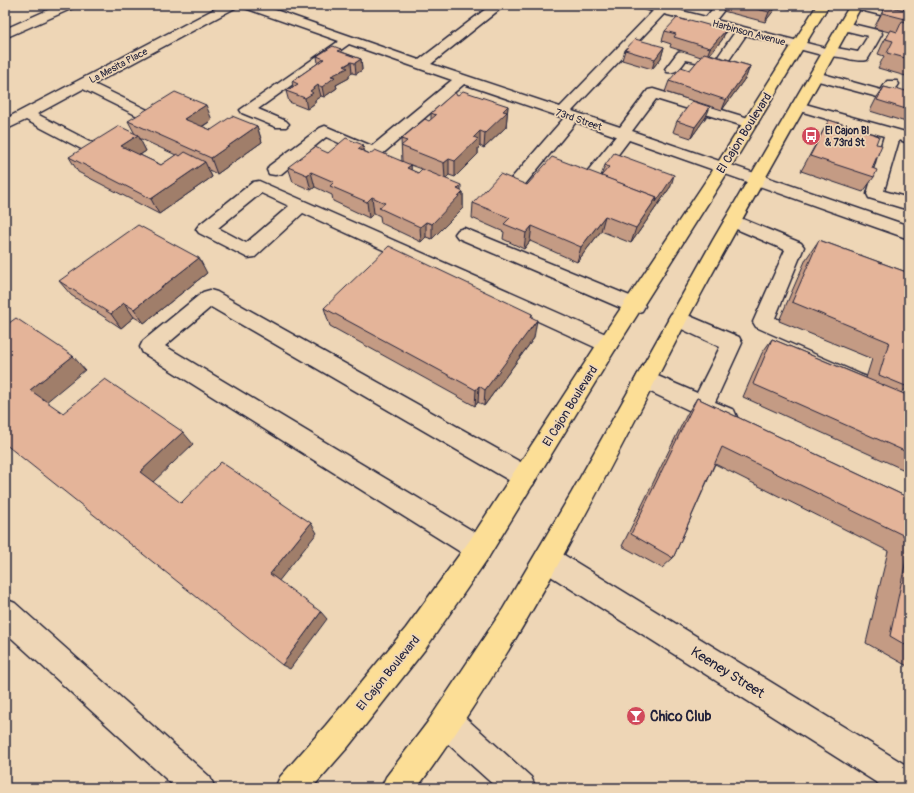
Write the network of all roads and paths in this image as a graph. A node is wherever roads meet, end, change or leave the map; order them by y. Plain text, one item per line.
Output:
1 (69, 5) edge
2 (231, 5) edge
3 (249, 5) edge
4 (499, 5) edge
5 (645, 5) edge
6 (722, 5) edge
7 (823, 5) edge
8 (856, 5) edge
9 (663, 7) edge
10 (909, 18) edge
11 (708, 22) junction
12 (844, 26) junction
13 (743, 31) junction
14 (5, 34) edge
15 (349, 40) junction
16 (798, 45) junction
17 (830, 52) junction
18 (421, 65) junction
19 (672, 69) dead end
20 (816, 76) junction
21 (461, 79) junction
22 (83, 84) junction
23 (892, 84) dead end
24 (798, 106) junction
25 (26, 114) junction
26 (568, 115) junction
27 (153, 118) edge
28 (750, 123) junction
29 (281, 124) dead end
30 (5, 125) edge
31 (893, 133) junction
32 (624, 134) junction
33 (909, 138) edge
34 (97, 151) edge
35 (723, 167) junction
36 (275, 170) dead end
37 (592, 177) edge
38 (756, 178) junction
39 (516, 184) edge
40 (903, 202) edge
41 (301, 205) junction
42 (733, 221) junction
43 (882, 223) junction
44 (909, 233) edge
45 (464, 234) dead end
46 (816, 246) edge
47 (795, 247) junction
48 (635, 306) junction
49 (678, 319) junction
50 (608, 344) junction
51 (869, 367) dead end
52 (646, 380) junction
53 (702, 406) junction
54 (745, 426) edge
55 (525, 477) junction
56 (479, 548) junction
57 (547, 559) junction
58 (5, 613) edge
59 (447, 722) junction
60 (909, 785) edge
61 (199, 788) edge
62 (291, 788) edge
63 (396, 788) edge
64 (520, 788) edge

1 - 14 street
2 - 22 street, La Mesita Place
3 - 15 street, 73rd Street
4 - 18 street
5 - 9 street, Harbinson Avenue
6 - 11 street
7 - 16 main road, El Cajon Boulevard
8 - 10 street
8 - 12 main road
9 - 11 street, Harbinson Avenue
9 - 26 street
11 - 13 street, Harbinson Avenue
12 - 17 main road
12 - 17 street, Harbinson Avenue
13 - 16 street, Harbinson Avenue
13 - 19 street
15 - 18 street, 73rd Street
15 - 29 street
16 - 17 street, Harbinson Avenue
16 - 28 main road, El Cajon Boulevard
17 - 20 main road
18 - 21 street, 73rd Street
20 - 23 street
20 - 24 main road
21 - 26 street, 73rd Street
21 - 36 street
22 - 25 street, La Mesita Place
22 - 27 street
24 - 31 street
24 - 38 main road
25 - 30 street, La Mesita Place
25 - 34 street
26 - 32 street, 73rd Street
26 - 39 street
28 - 32 street
28 - 35 main road, El Cajon Boulevard
31 - 33 street
31 - 40 street
32 - 35 street, 73rd Street
32 - 37 street
35 - 38 street, 73rd Street
35 - 48 main road, El Cajon Boulevard
38 - 42 main road
38 - 43 street, 73rd Street
40 - 43 street
41 - 41 street
41 - 50 street
42 - 47 street
42 - 49 main road
43 - 44 street, 73rd Street
45 - 48 street
46 - 47 street
47 - 51 street
48 - 50 main road, El Cajon Boulevard
49 - 52 main road
49 - 53 street
50 - 55 main road, El Cajon Boulevard
52 - 53 street
52 - 57 main road
53 - 54 street
55 - 56 main road, El Cajon Boulevard
55 - 56 street
56 - 62 main road, El Cajon Boulevard
57 - 59 main road
57 - 60 street, Keeney Street
58 - 61 street
59 - 63 main road
59 - 64 street

